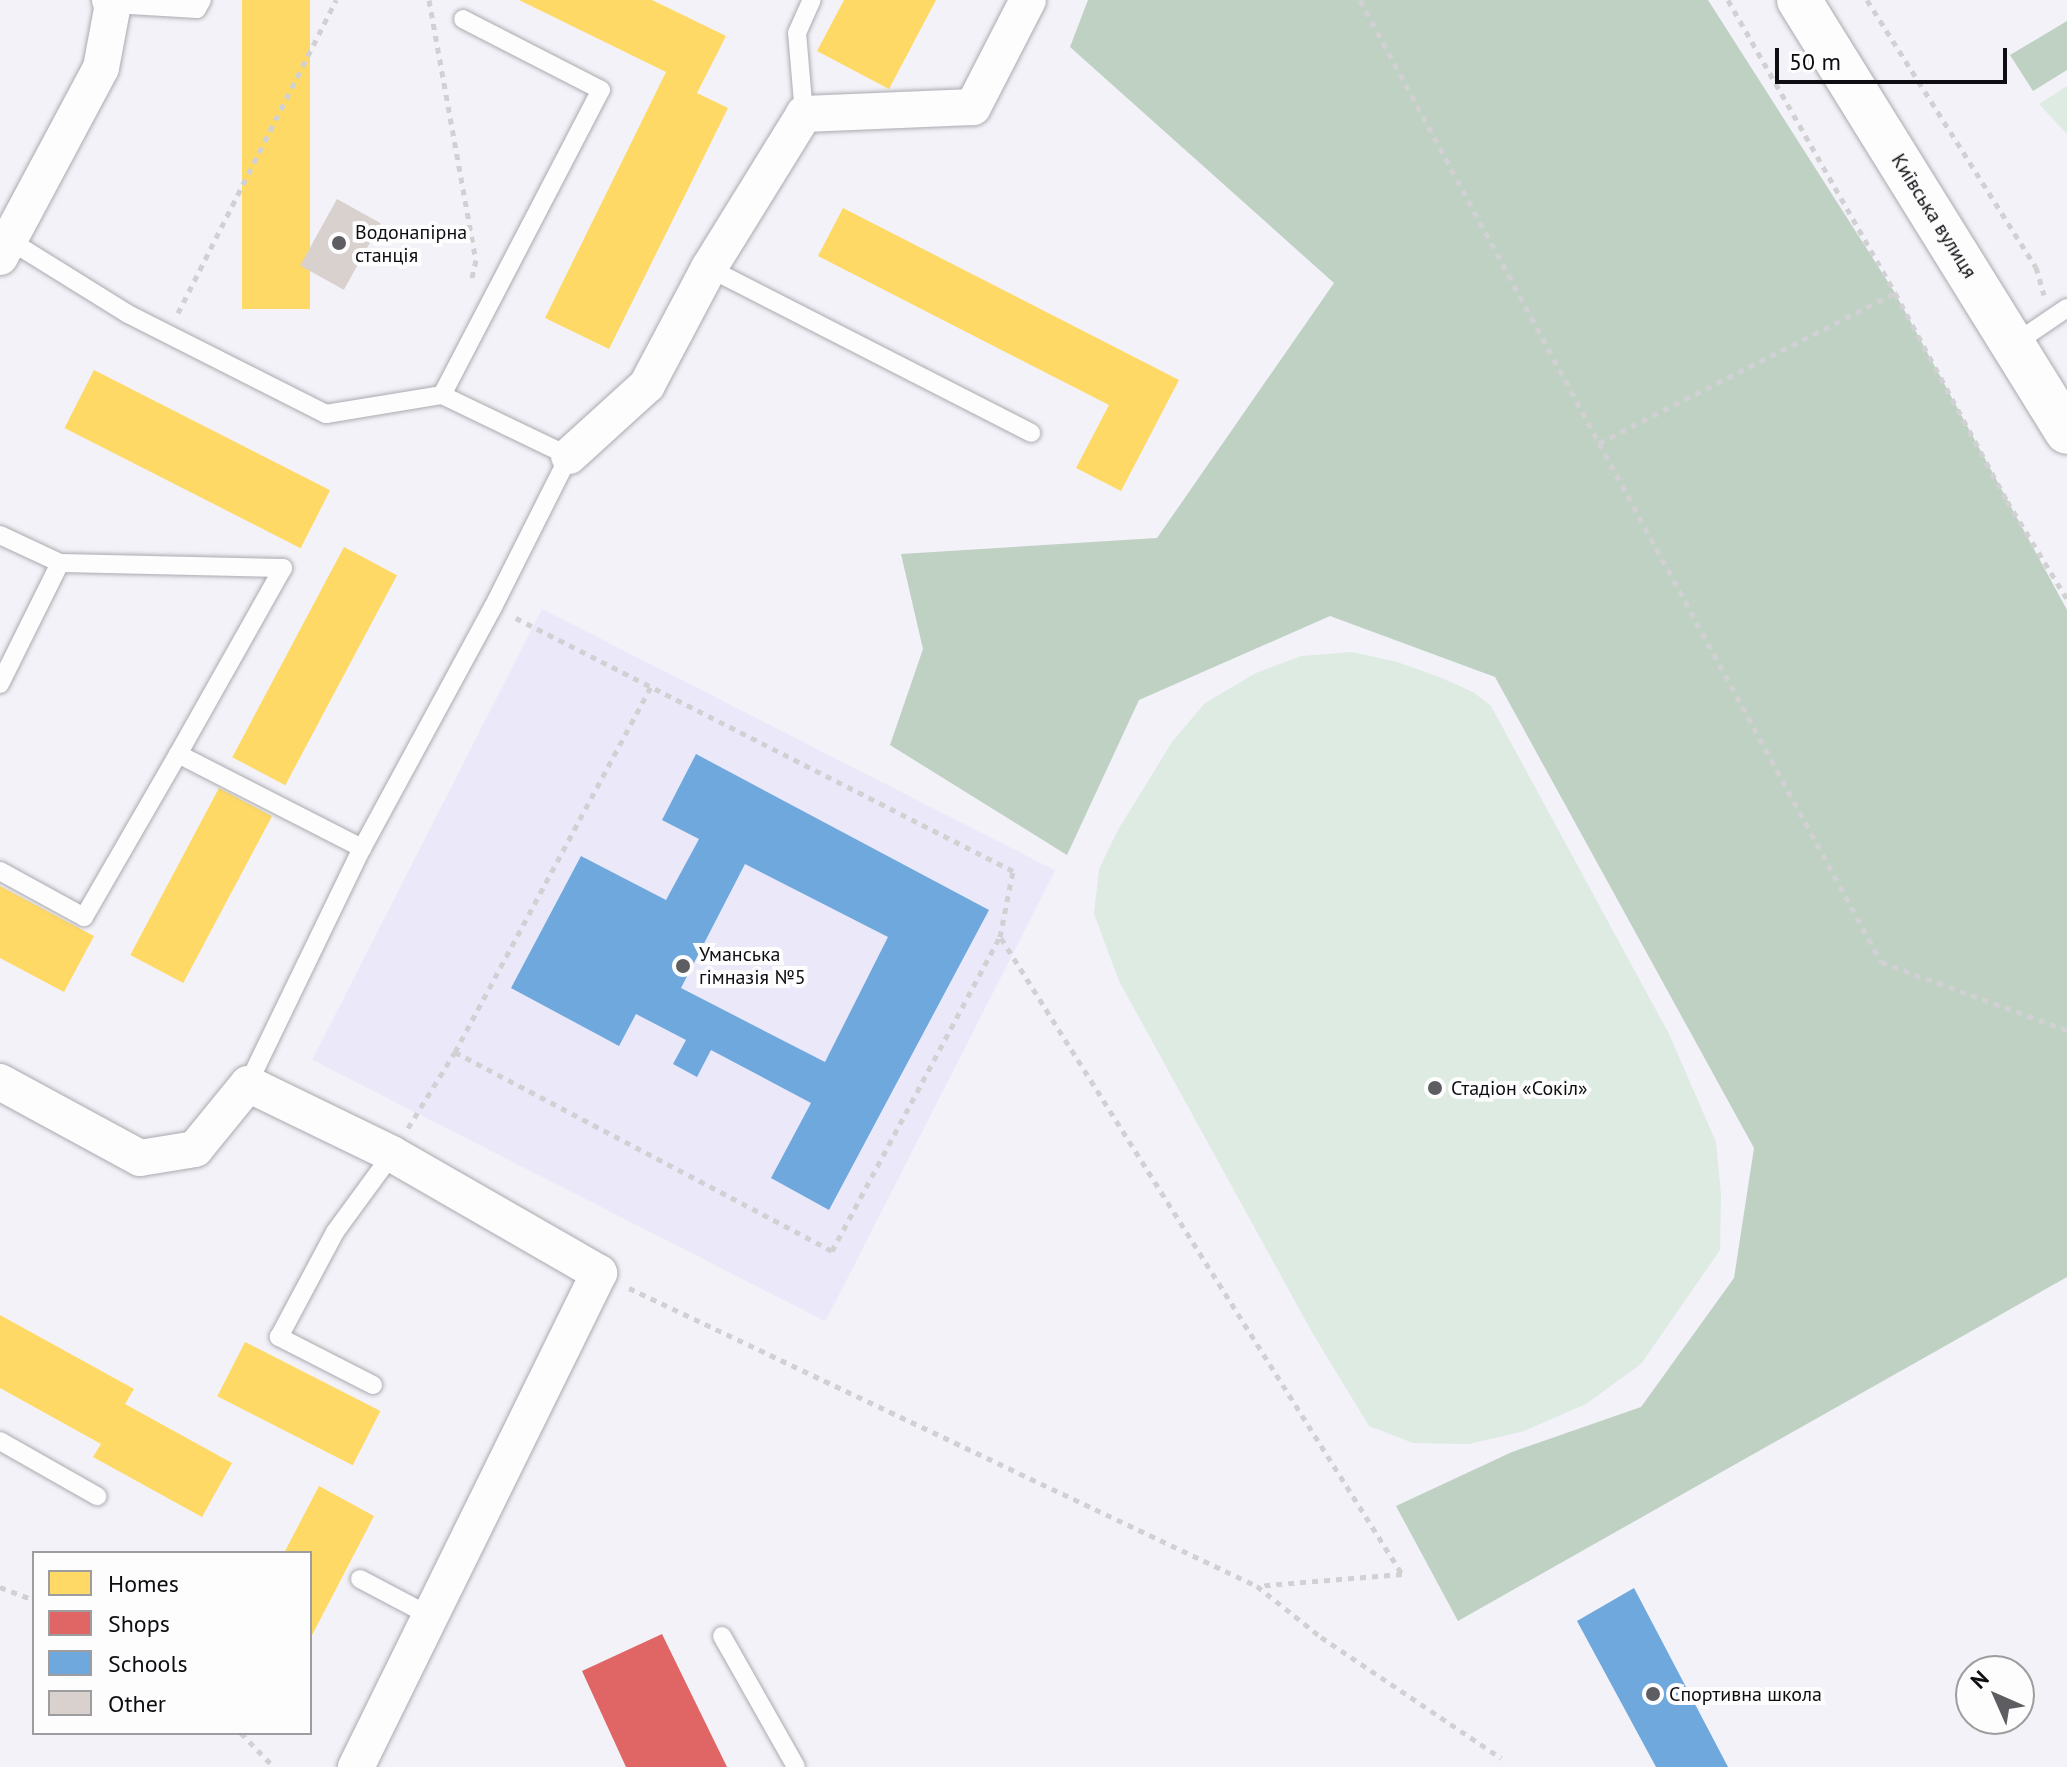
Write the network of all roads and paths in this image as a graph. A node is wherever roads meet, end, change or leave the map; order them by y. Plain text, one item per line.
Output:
1 (202, 0) edge
2 (336, 0) edge
3 (429, 0) edge
4 (812, 0) edge
5 (1028, 0) edge
6 (1360, 0) edge
7 (1728, 0) edge
8 (1799, 0) edge
9 (1867, 0) edge
10 (112, 2) edge
11 (463, 19) dead end
12 (804, 114) junction
13 (4, 248) edge
14 (709, 268) junction
15 (469, 290) dead end
16 (1895, 293) junction
17 (2059, 314) edge
18 (168, 333) junction
19 (2014, 344) junction
20 (442, 395) junction
21 (2067, 432) edge
22 (1031, 433) dead end
23 (1599, 443) junction
24 (569, 456) junction
25 (0, 535) edge
26 (60, 563) junction
27 (2067, 599) edge
28 (493, 607) junction
29 (0, 684) edge
30 (651, 687) junction
31 (178, 754) junction
32 (362, 848) junction
33 (0, 871) edge
34 (1000, 937) junction
35 (2067, 1030) edge
36 (455, 1052) junction
37 (0, 1082) edge
38 (248, 1084) junction
39 (392, 1154) junction
40 (599, 1273) junction
41 (373, 1385) dead end
42 (0, 1441) edge
43 (97, 1496) dead end
44 (360, 1579) dead end
45 (1257, 1586) junction
46 (0, 1587) edge
47 (32, 1599) edge
48 (432, 1617) junction
49 (722, 1636) dead end
50 (243, 1735) edge
51 (1501, 1758) dead end
52 (274, 1767) edge
53 (356, 1767) edge
54 (796, 1767) edge

1 - 10 lane
2 - 18 path
3 - 15 path
4 - 12 lane
5 - 12 street
6 - 23 path
7 - 16 path
8 - 19 main road, Київська вулиця
9 - 17 path
10 - 13 street
11 - 20 lane
12 - 14 street
13 - 18 lane
14 - 22 lane
14 - 24 street
16 - 23 path
16 - 27 path
17 - 19 lane
18 - 20 lane
19 - 21 main road, Київська вулиця
20 - 24 lane
23 - 35 path
24 - 28 lane
25 - 26 lane
26 - 29 lane
26 - 31 lane
28 - 30 path
28 - 32 lane
30 - 34 path
30 - 36 path
31 - 32 lane
31 - 33 lane
32 - 38 lane
34 - 36 path
34 - 45 path
36 - 39 path
37 - 38 street
38 - 39 street
39 - 40 street
39 - 41 lane
40 - 45 path
40 - 48 street
42 - 43 lane
44 - 48 lane
45 - 51 path
46 - 47 path
48 - 53 street
49 - 54 lane
50 - 52 path

